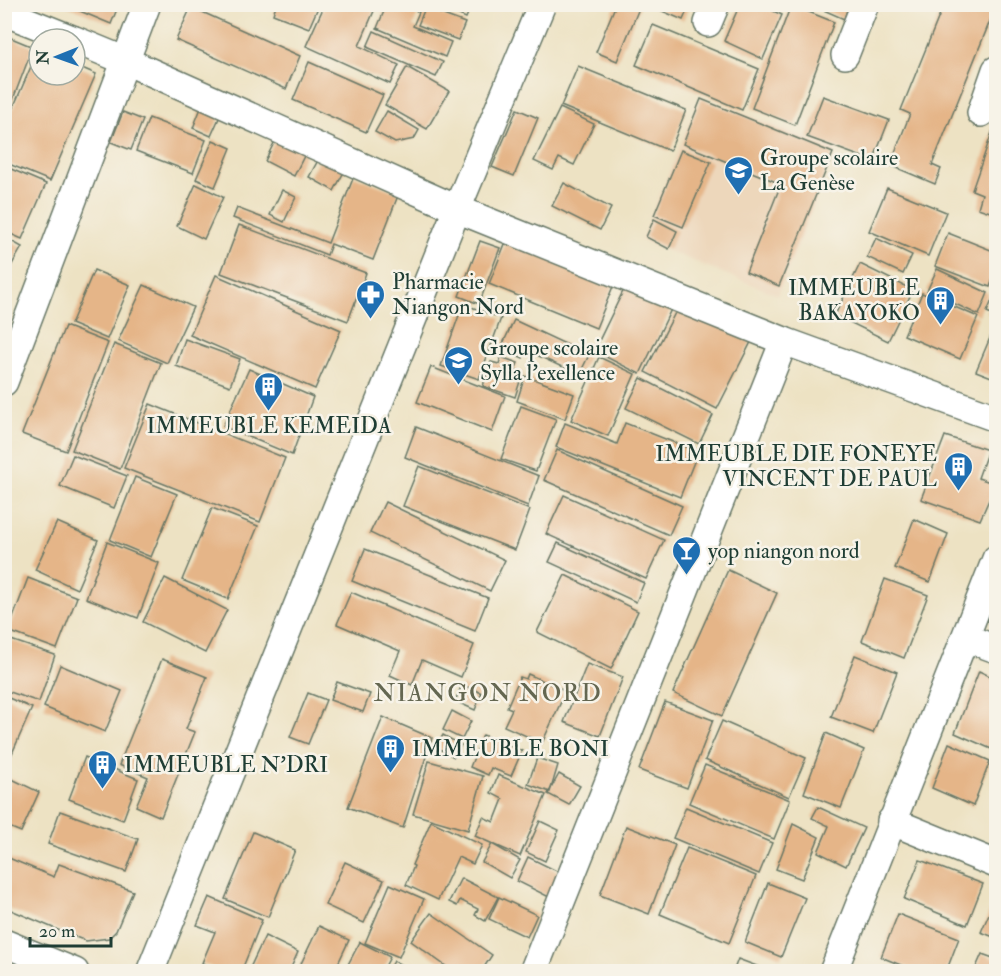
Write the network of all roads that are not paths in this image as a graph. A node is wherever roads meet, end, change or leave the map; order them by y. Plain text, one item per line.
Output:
1 (147, 4) edge
2 (542, 4) edge
3 (865, 4) edge
4 (4, 12) edge
5 (41, 27) edge
6 (87, 46) edge
7 (845, 55) dead end
8 (126, 61) junction
9 (996, 70) edge
10 (981, 112) dead end
11 (457, 209) junction
12 (13, 335) edge
13 (784, 341) junction
14 (4, 382) edge
15 (996, 418) edge
16 (996, 559) edge
17 (966, 638) junction
18 (996, 650) edge
19 (891, 821) junction
20 (996, 864) edge
21 (4, 943) edge
22 (75, 972) edge
23 (150, 972) edge
24 (533, 972) edge
25 (832, 972) edge

1 - 8 street
2 - 11 street
3 - 7 street
4 - 5 street
6 - 8 street
8 - 11 street
8 - 12 street
9 - 10 street
11 - 13 street
11 - 23 street
12 - 14 street
13 - 15 street
13 - 24 street
16 - 17 street
17 - 18 street
17 - 19 street
19 - 20 street
19 - 25 street
21 - 22 street

